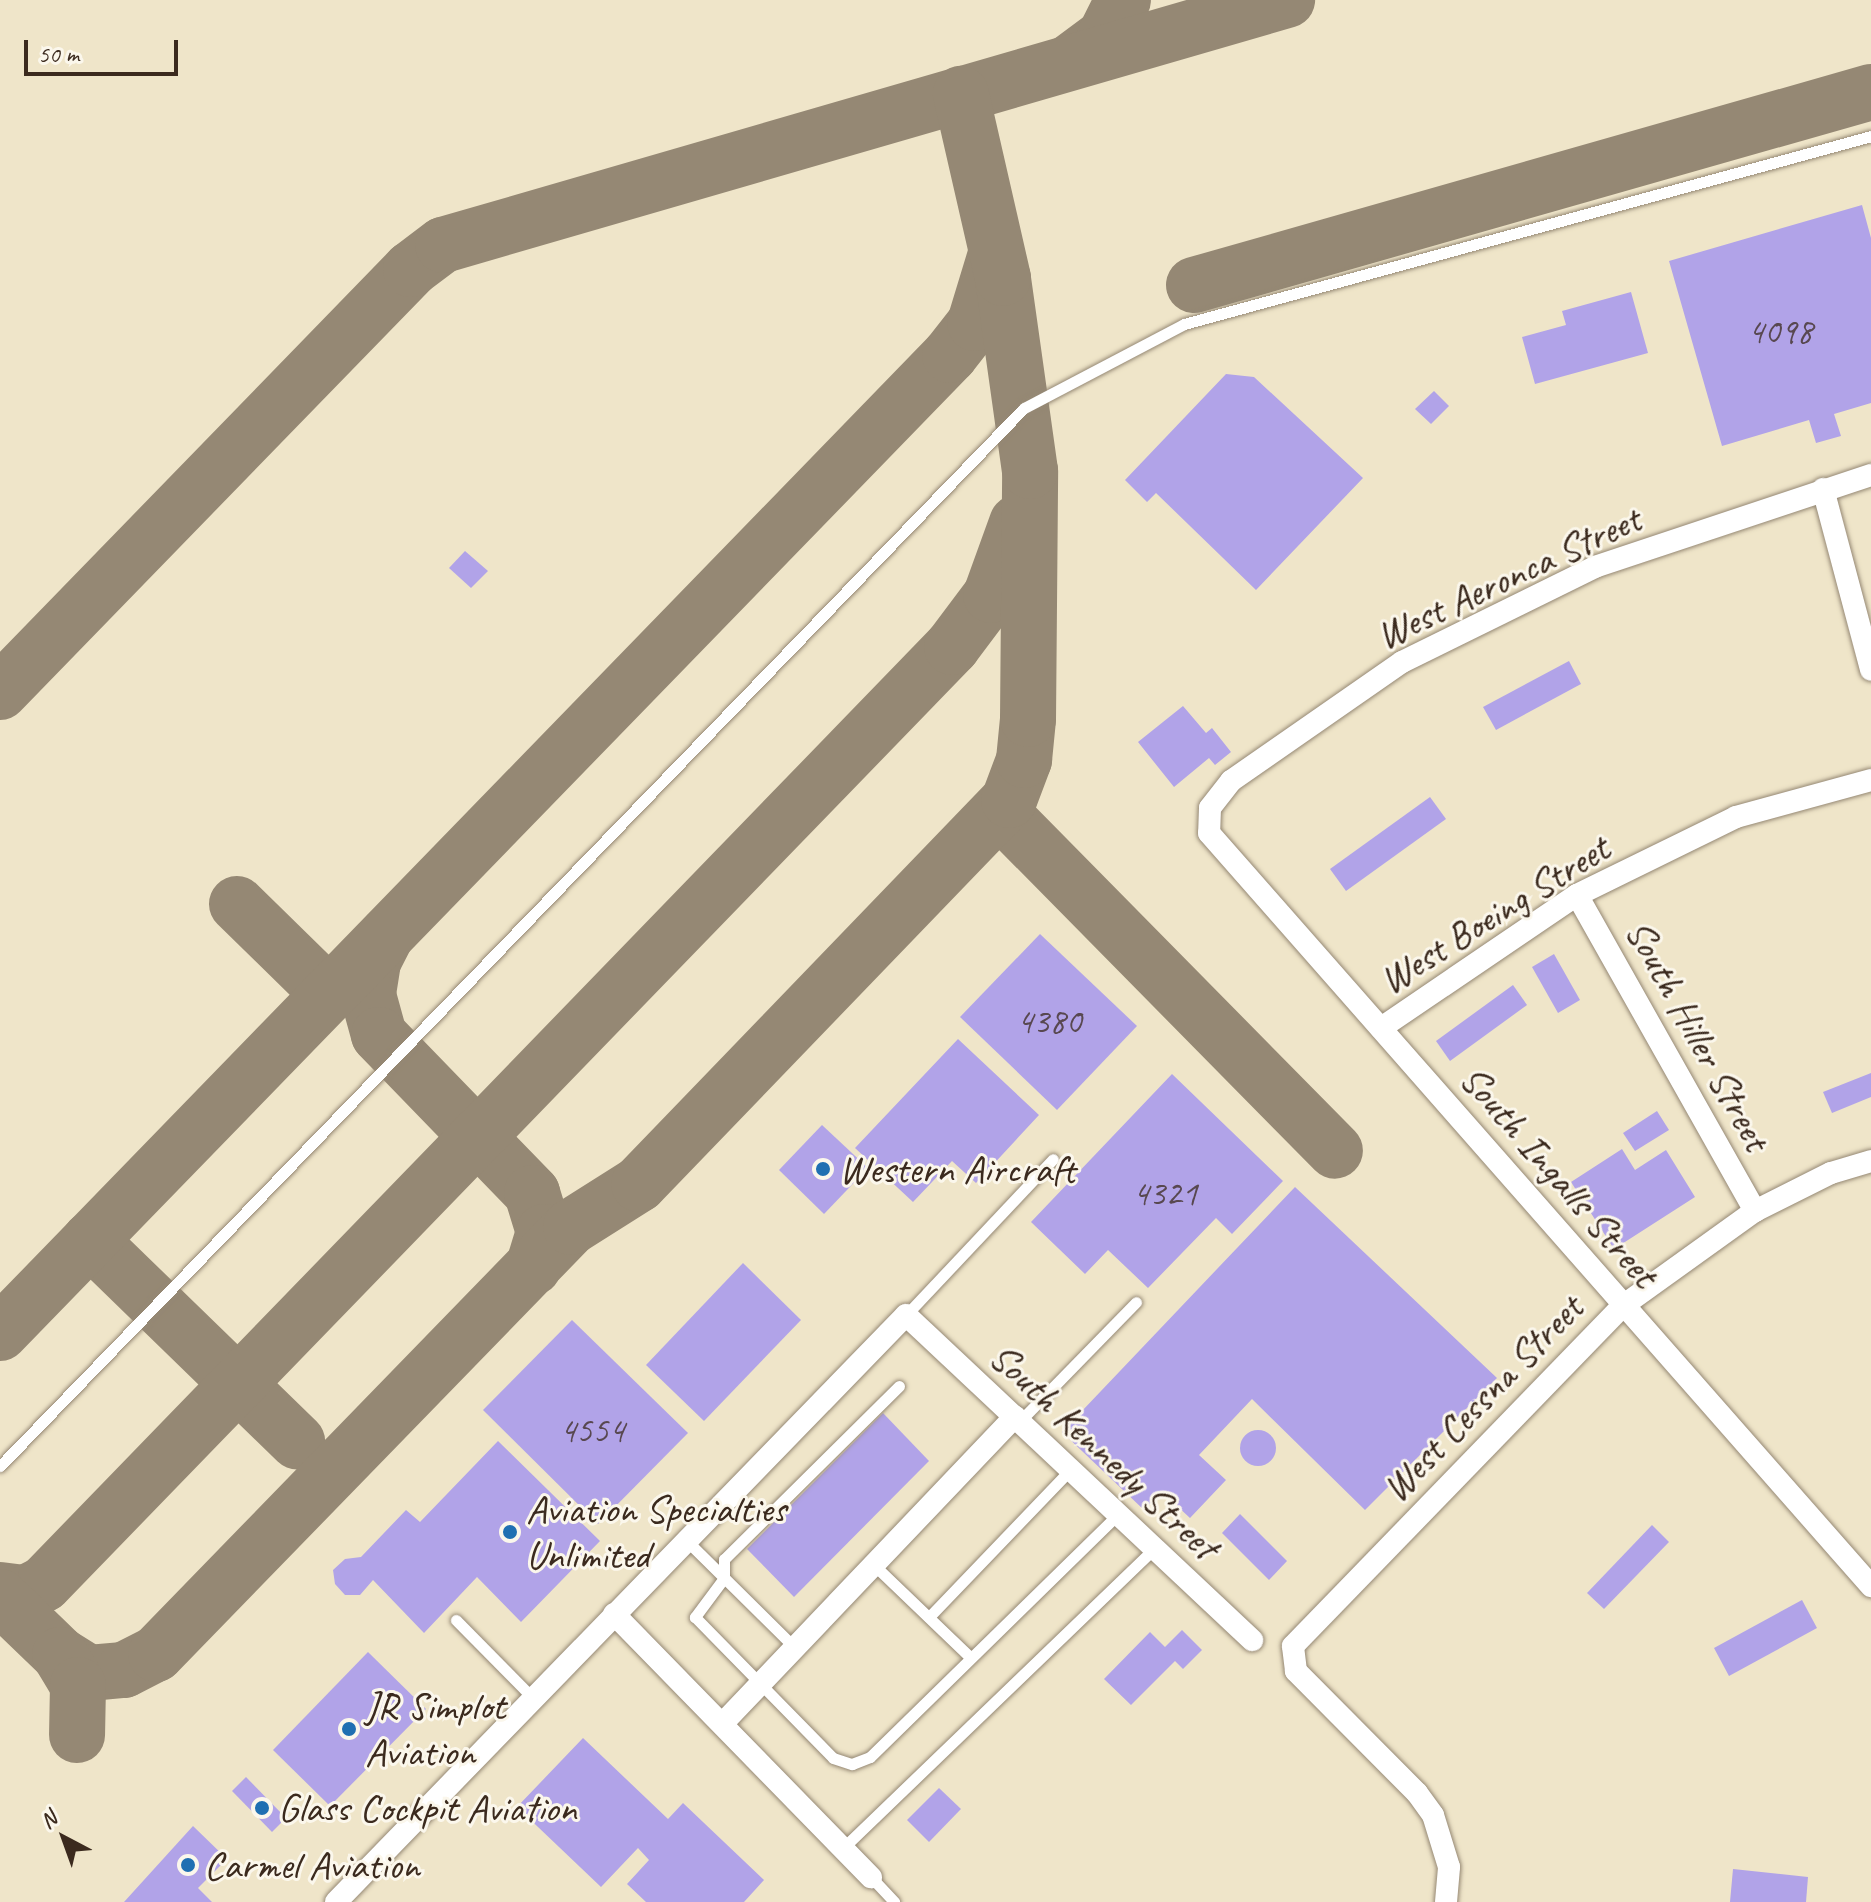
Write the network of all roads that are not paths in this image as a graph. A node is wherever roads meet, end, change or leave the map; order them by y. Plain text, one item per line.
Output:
1 (1871, 136) edge
2 (1871, 475) edge
3 (1823, 489) junction
4 (1871, 670) edge
5 (1871, 780) edge
6 (1210, 808) joint
7 (1577, 895) junction
8 (1381, 1028) junction
9 (1053, 1159) dead end
10 (1871, 1161) edge
11 (1755, 1211) junction
12 (1136, 1302) dead end
13 (1624, 1305) junction
14 (906, 1315) junction
15 (899, 1386) dead end
16 (1018, 1418) junction
17 (0, 1466) edge
18 (1073, 1468) junction
19 (1120, 1512) junction
20 (686, 1540) junction
21 (1156, 1547) junction
22 (874, 1565) junction
23 (724, 1578) junction
24 (1871, 1586) edge
25 (614, 1614) junction
26 (929, 1617) junction
27 (456, 1620) dead end
28 (1252, 1640) dead end
29 (795, 1648) junction
30 (971, 1658) junction
31 (760, 1685) junction
32 (533, 1698) junction
33 (724, 1722) junction
34 (843, 1848) junction
35 (871, 1877) joint
36 (336, 1902) edge
37 (894, 1902) edge
38 (1446, 1902) edge

1 - 17 lane
2 - 3 street, West Aeronca Street
3 - 4 street
3 - 6 street, West Aeronca Street
5 - 7 street, West Boeing Street
6 - 8 street, South Ingalls Street
7 - 8 street, West Boeing Street
7 - 11 street, South Hiller Street
8 - 13 street, South Ingalls Street
9 - 14 lane
10 - 11 street, West Cessna Street
11 - 13 street, West Cessna Street
12 - 16 lane
13 - 24 street, South Ingalls Street
13 - 38 street, West Cessna Street
14 - 16 street, South Kennedy Street
14 - 20 street
15 - 23 lane
16 - 18 street, South Kennedy Street
16 - 22 street
18 - 19 street, South Kennedy Street
18 - 26 lane
19 - 21 street, South Kennedy Street
19 - 30 lane
20 - 23 lane
20 - 25 street
21 - 28 street, South Kennedy Street
21 - 34 lane
22 - 26 lane
22 - 29 street
23 - 29 lane
23 - 31 lane
25 - 32 street
25 - 33 street
26 - 30 lane
27 - 32 lane
29 - 31 street
30 - 31 lane
31 - 33 street
32 - 36 street
33 - 34 street
34 - 35 street
35 - 37 lane

